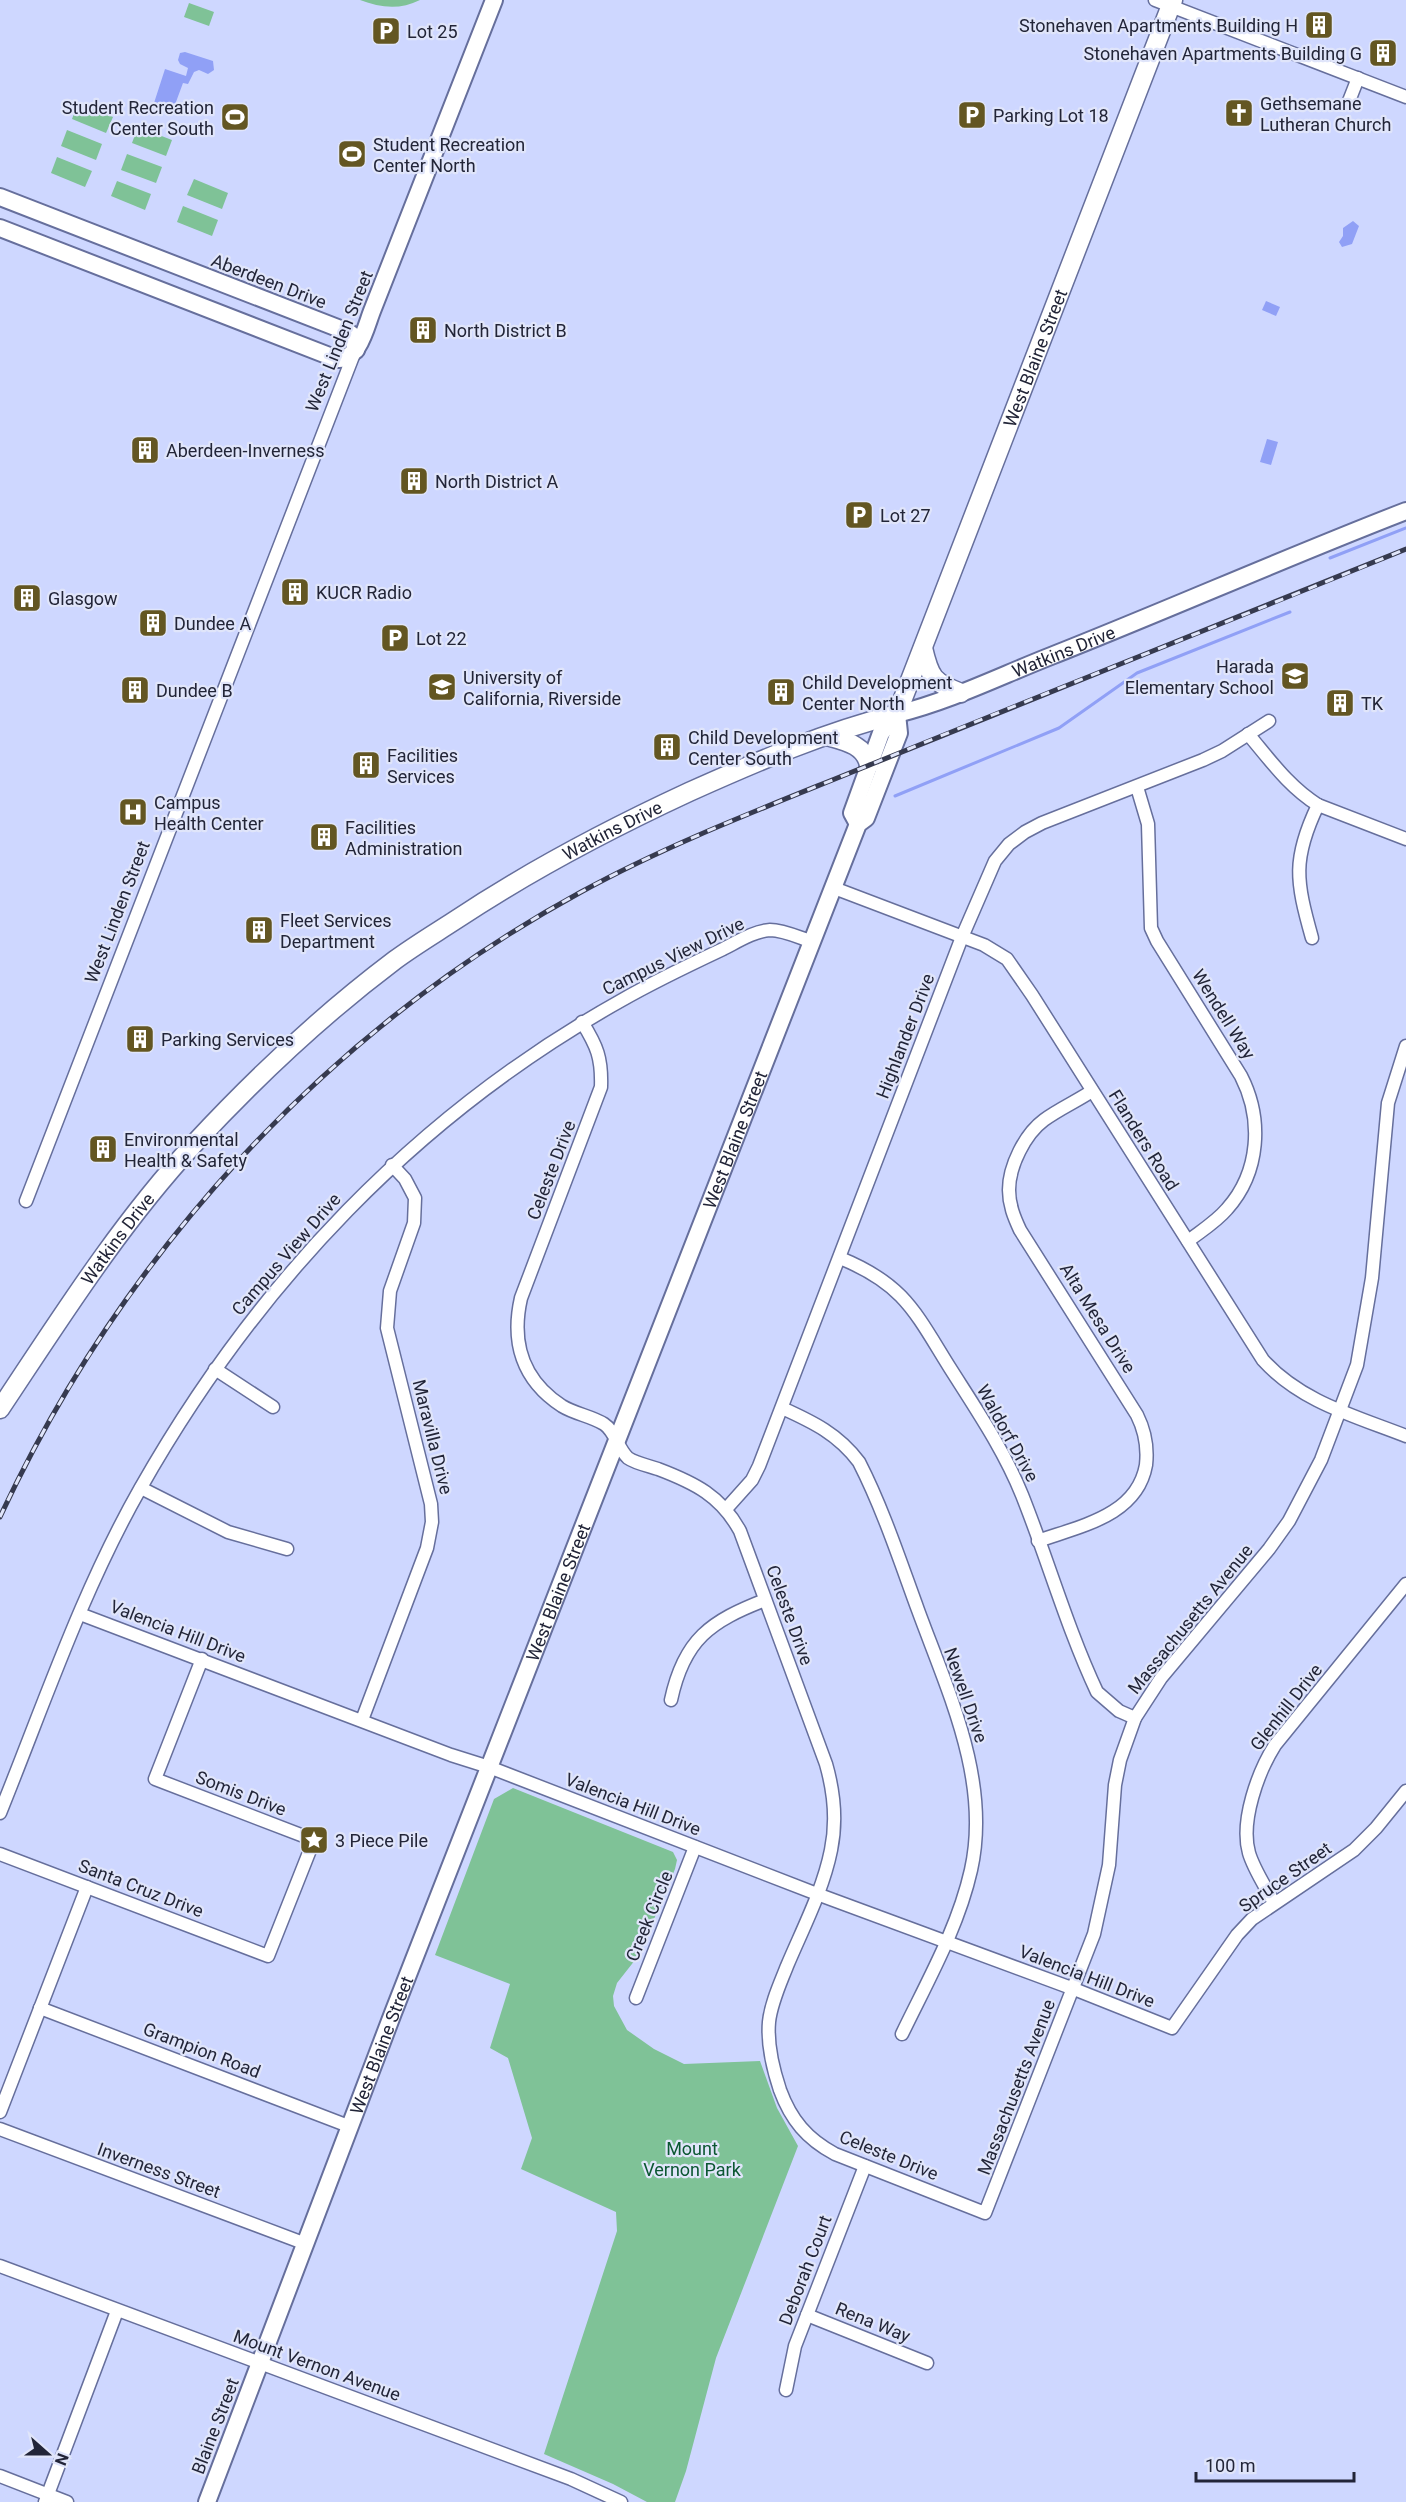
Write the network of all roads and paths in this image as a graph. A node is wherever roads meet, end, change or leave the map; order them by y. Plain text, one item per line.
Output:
1 (494, 0) edge
2 (1166, 2) edge
3 (1358, 78) junction
4 (1406, 97) edge
5 (1349, 101) dead end
6 (0, 197) edge
7 (0, 228) edge
8 (356, 350) junction
9 (1406, 511) edge
10 (923, 648) junction
11 (961, 693) junction
12 (897, 714) junction
13 (1269, 721) dead end
14 (1248, 734) junction
15 (827, 736) junction
16 (869, 765) junction
17 (1137, 787) junction
18 (1318, 805) junction
19 (858, 824) junction
20 (1406, 839) edge
21 (834, 888) junction
22 (962, 937) junction
23 (1312, 938) dead end
24 (813, 942) junction
25 (582, 1022) junction
26 (1406, 1046) edge
27 (1092, 1091) junction
28 (392, 1165) junction
29 (26, 1201) dead end
30 (1188, 1241) junction
31 (840, 1258) junction
32 (215, 1369) junction
33 (273, 1407) dead end
34 (782, 1408) junction
35 (0, 1409) edge
36 (1339, 1410) junction
37 (1406, 1436) edge
38 (617, 1442) junction
39 (141, 1488) junction
40 (726, 1509) junction
41 (1038, 1541) junction
42 (287, 1549) dead end
43 (1406, 1584) edge
44 (765, 1600) junction
45 (80, 1614) junction
46 (202, 1659) junction
47 (671, 1700) dead end
48 (1134, 1718) junction
49 (362, 1720) junction
50 (489, 1767) junction
51 (1406, 1791) edge
52 (0, 1814) edge
53 (695, 1847) junction
54 (0, 1854) edge
55 (87, 1887) junction
56 (817, 1894) junction
57 (1274, 1903) junction
58 (946, 1941) junction
59 (268, 1956) joint
60 (1074, 1989) junction
61 (636, 1998) dead end
62 (40, 2008) junction
63 (1172, 2028) joint
64 (902, 2034) dead end
65 (0, 2112) edge
66 (351, 2127) junction
67 (0, 2130) edge
68 (865, 2166) junction
69 (986, 2213) joint
70 (306, 2244) junction
71 (0, 2266) edge
72 (117, 2311) junction
73 (807, 2315) junction
74 (260, 2363) junction
75 (927, 2363) dead end
76 (786, 2390) dead end
77 (0, 2476) edge
78 (46, 2498) edge
79 (67, 2502) edge
80 (207, 2502) edge
81 (621, 2502) edge

1 - 8 street, West Linden Street
2 - 3 street
2 - 10 main road, West Blaine Street
3 - 4 street
3 - 5 street
6 - 8 street, Aberdeen Drive
7 - 8 street
8 - 29 street, West Linden Street
9 - 11 street, Watkins Drive
10 - 11 main road
10 - 12 main road, West Blaine Street
11 - 12 street, Watkins Drive
12 - 15 main road, Watkins Drive
12 - 16 street, West Blaine Street
12 - 19 street, West Blaine Street
13 - 14 street, Highlander Drive
14 - 17 street, Highlander Drive
14 - 18 street
15 - 16 main road
15 - 35 main road, Watkins Drive
16 - 19 street, West Blaine Street
17 - 22 street, Highlander Drive
17 - 30 street, Wendell Way
18 - 20 street
18 - 23 street
19 - 21 street, West Blaine Street
21 - 22 street, Flanders Road
21 - 24 street, West Blaine Street
22 - 27 street, Flanders Road
22 - 31 street, Highlander Drive
24 - 25 street, Campus View Drive
24 - 38 street, West Blaine Street
25 - 28 street, Campus View Drive
25 - 38 street, Celeste Drive
26 - 36 street, Massachusetts Avenue
27 - 30 street, Flanders Road
27 - 41 street, Alta Mesa Drive
28 - 32 street, Campus View Drive
28 - 49 street, Maravilla Drive
30 - 36 street, Flanders Road
31 - 34 street, Highlander Drive
31 - 41 street, Waldorf Drive
32 - 33 street
32 - 39 street, Campus View Drive
34 - 40 street, Highlander Drive
34 - 58 street, Newell Drive
36 - 37 street, Flanders Road
36 - 48 street, Massachusetts Avenue
38 - 40 street, Celeste Drive
38 - 50 street, West Blaine Street
39 - 42 street
39 - 45 street, Campus View Drive
40 - 44 street, Celeste Drive
41 - 48 street, Waldorf Drive
43 - 57 street, Glenhill Drive
44 - 47 street
44 - 56 street, Celeste Drive
45 - 46 street, Valencia Hill Drive
45 - 52 street, Campus View Drive
46 - 49 street, Valencia Hill Drive
46 - 59 street, Somis Drive
48 - 60 street, Massachusetts Avenue
49 - 50 street, Valencia Hill Drive
50 - 53 street, Valencia Hill Drive
50 - 66 street, West Blaine Street
51 - 57 street, Spruce Street
53 - 56 street, Valencia Hill Drive
53 - 61 street, Creek Circle
54 - 55 street, Santa Cruz Drive
55 - 59 street, Santa Cruz Drive
55 - 62 street
56 - 58 street, Valencia Hill Drive
56 - 68 street, Celeste Drive
57 - 63 street, Spruce Street
58 - 60 street, Valencia Hill Drive
58 - 64 street, Newell Drive
60 - 63 street, Valencia Hill Drive
60 - 69 street, Massachusetts Avenue
62 - 65 street
62 - 66 street, Grampion Road
66 - 70 street, West Blaine Street
67 - 70 street, Inverness Street
68 - 69 street, Celeste Drive
68 - 73 street, Deborah Court
70 - 74 street, West Blaine Street
71 - 72 street, Mount Vernon Avenue
72 - 74 street, Mount Vernon Avenue
72 - 78 street
73 - 75 street, Rena Way
73 - 76 street, Deborah Court
74 - 80 street, Blaine Street
74 - 81 street, Mount Vernon Avenue
77 - 78 street
78 - 79 street

